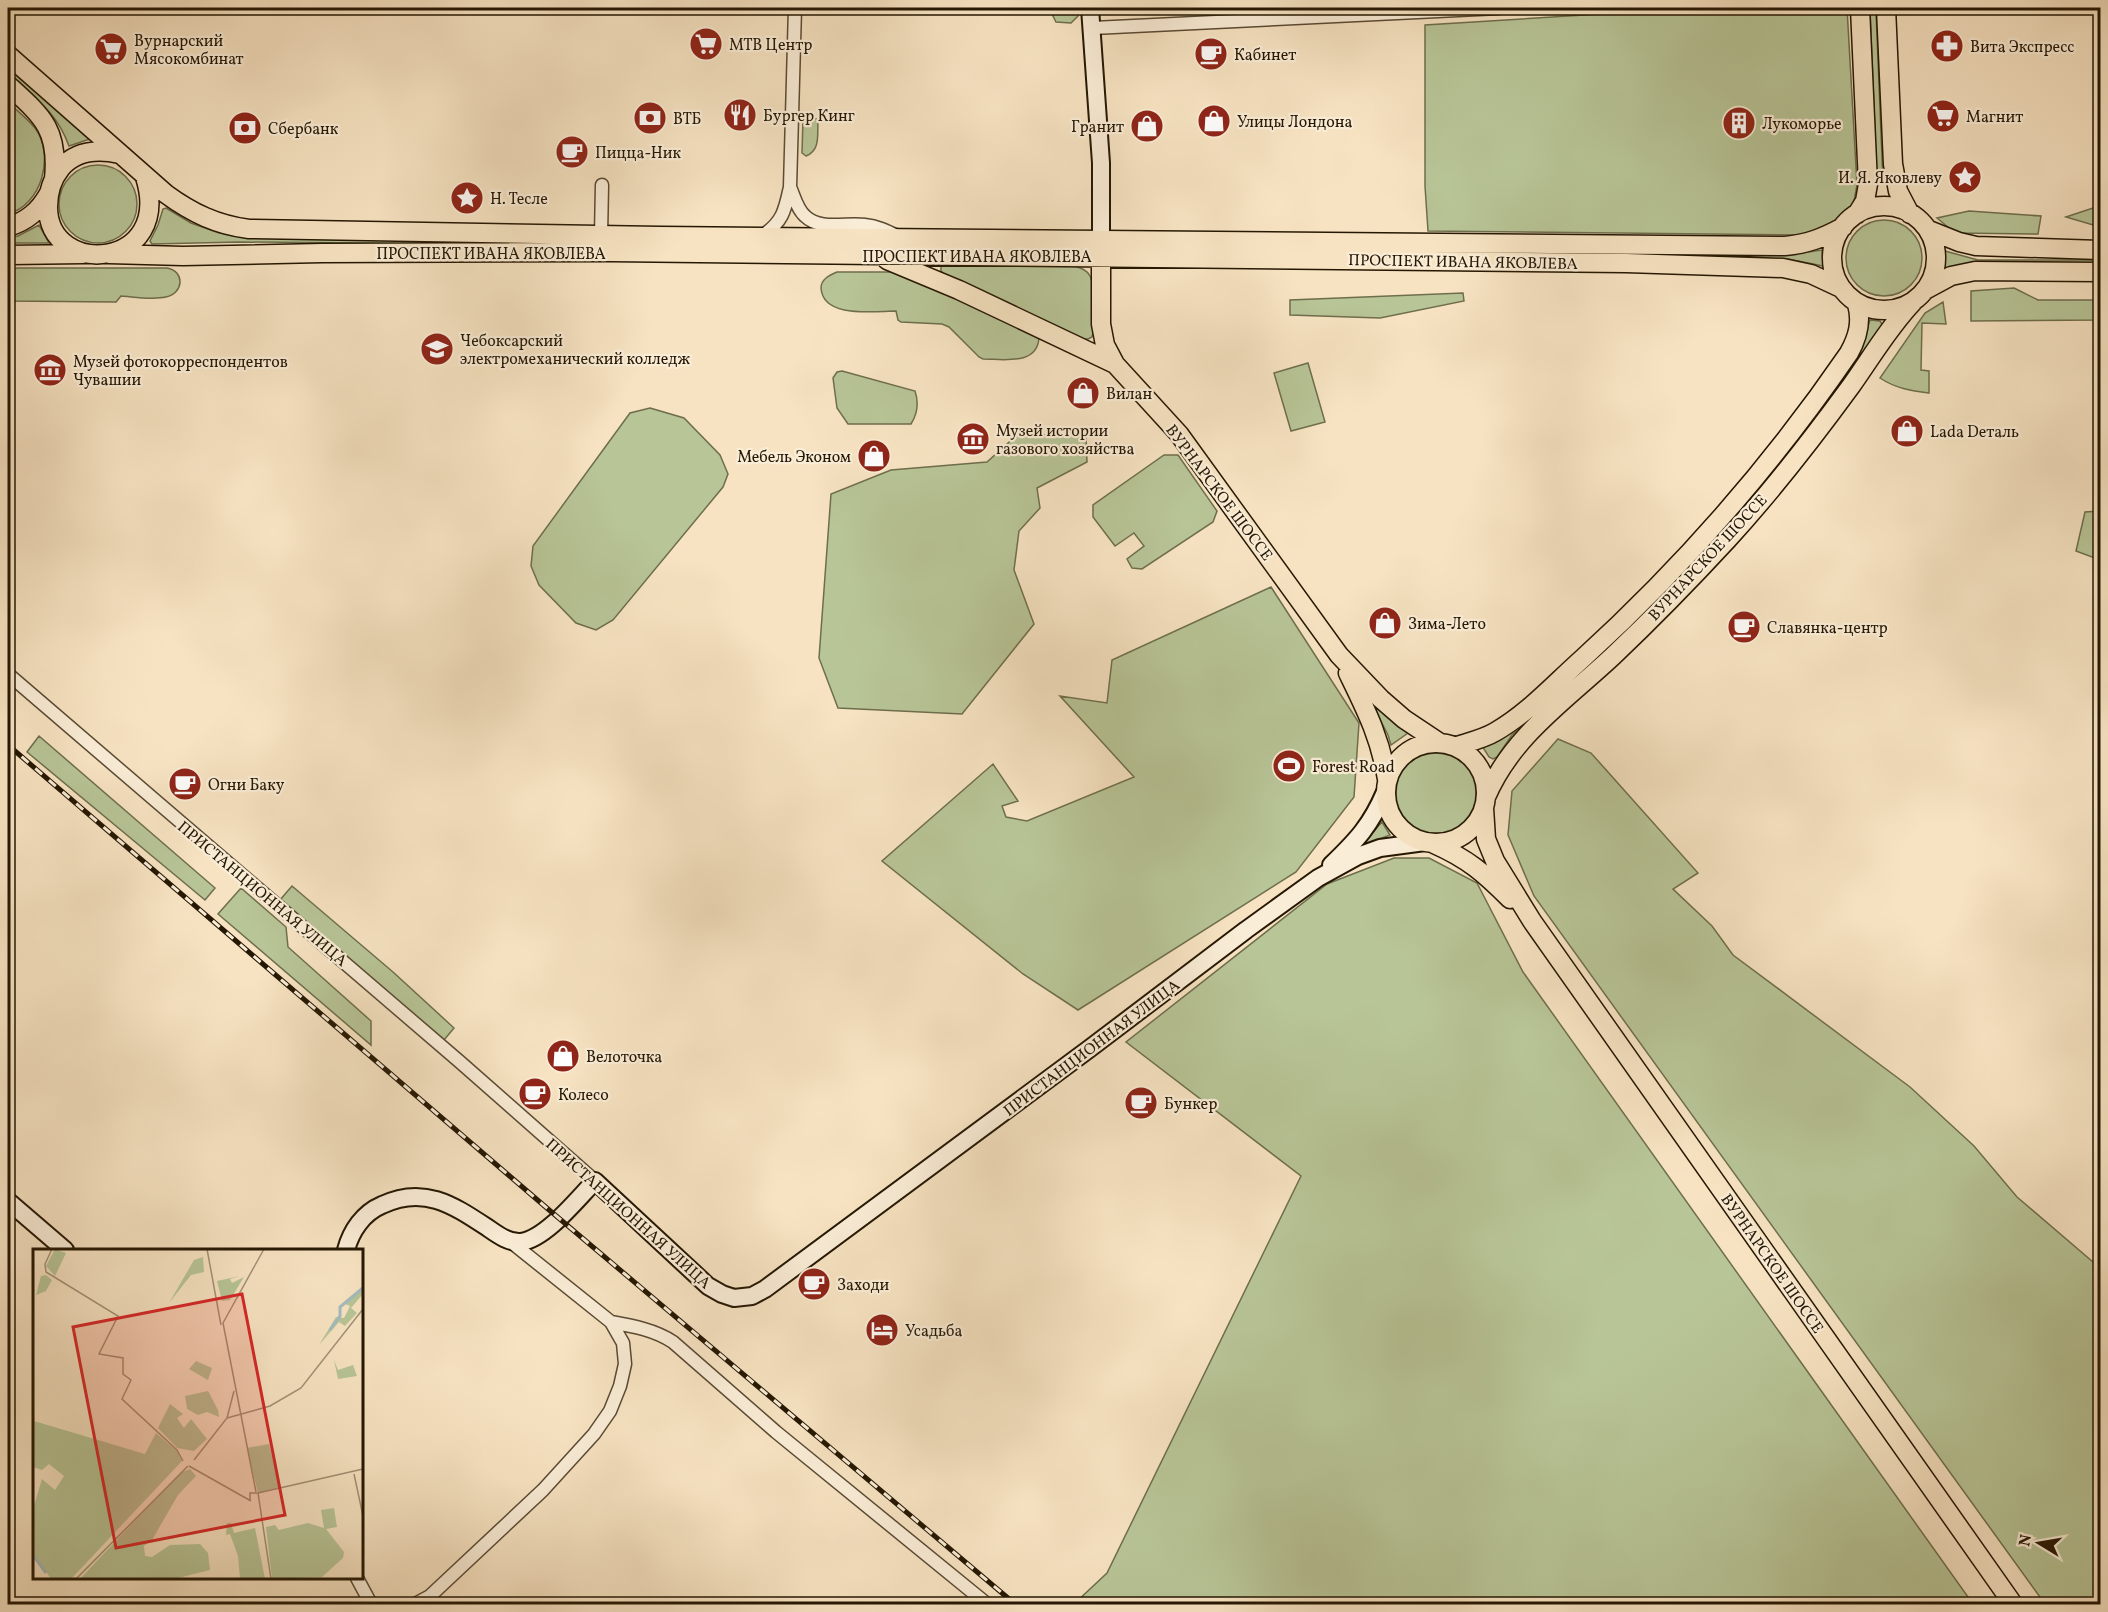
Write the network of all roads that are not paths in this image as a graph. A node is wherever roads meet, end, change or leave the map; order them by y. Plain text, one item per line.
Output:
1 (795, 8) edge
2 (1090, 8) edge
3 (1499, 8) edge
4 (1860, 8) edge
5 (1886, 8) edge
6 (1093, 28) junction
7 (8, 56) edge
8 (8, 85) edge
9 (120, 154) junction
10 (145, 177) junction
11 (52, 185) junction
12 (602, 185) dead end
13 (790, 187) junction
14 (1910, 213) junction
15 (1857, 214) junction
16 (8, 227) edge
17 (1843, 227) junction
18 (1929, 230) junction
19 (601, 235) junction
20 (762, 237) junction
21 (901, 237) junction
22 (1101, 248) junction
23 (2100, 250) edge
24 (100, 254) junction
25 (8, 255) edge
26 (877, 255) junction
27 (2100, 272) edge
28 (1841, 288) junction
29 (1919, 296) junction
30 (1857, 304) junction
31 (1115, 364) junction
32 (1739, 496) junction
33 (1754, 508) junction
34 (1625, 630) junction
35 (1340, 655) junction
36 (8, 674) edge
37 (1449, 745) junction
38 (1386, 785) junction
39 (1485, 803) junction
40 (1428, 843) junction
41 (1318, 878) junction
42 (1532, 921) junction
43 (595, 1180) junction
44 (8, 1201) edge
45 (530, 1246) junction
46 (63, 1249) edge
47 (347, 1249) edge
48 (611, 1322) junction
49 (358, 1579) edge
50 (371, 1605) edge
51 (415, 1605) edge
52 (987, 1605) edge
53 (2013, 1605) edge

1 - 13 street
2 - 6 street
3 - 6 street
4 - 15 main road
5 - 14 main road
6 - 22 street
7 - 9 main road
8 - 11 main road
9 - 10 main road
9 - 11 main road
10 - 19 main road, ПРОСПЕКТ ИВАНА ЯКОВЛЕВА
10 - 24 main road
11 - 16 main road
11 - 24 main road
12 - 19 street
13 - 20 street
13 - 21 street
14 - 15 main road
14 - 18 main road
15 - 17 main road
17 - 22 main road, ПРОСПЕКТ ИВАНА ЯКОВЛЕВА
17 - 28 main road
18 - 23 main road
18 - 29 main road
19 - 20 main road, ПРОСПЕКТ ИВАНА ЯКОВЛЕВА
20 - 21 main road, ПРОСПЕКТ ИВАНА ЯКОВЛЕВА
21 - 22 main road, ПРОСПЕКТ ИВАНА ЯКОВЛЕВА
22 - 26 main road, ПРОСПЕКТ ИВАНА ЯКОВЛЕВА
22 - 28 main road, ПРОСПЕКТ ИВАНА ЯКОВЛЕВА
22 - 31 main road
24 - 25 main road, ПРОСПЕКТ ИВАНА ЯКОВЛЕВА
24 - 26 main road, ПРОСПЕКТ ИВАНА ЯКОВЛЕВА
26 - 31 main road
27 - 29 main road
28 - 30 main road
29 - 30 main road
29 - 33 main road, ВУРНАРСКОЕ ШОССЕ
30 - 32 main road, ВУРНАРСКОЕ ШОССЕ
31 - 35 main road, ВУРНАРСКОЕ ШОССЕ
32 - 33 main road
32 - 34 main road, ВУРНАРСКОЕ ШОССЕ
33 - 34 main road, ВУРНАРСКОЕ ШОССЕ
34 - 37 main road, ВУРНАРСКОЕ ШОССЕ
34 - 39 main road, ВУРНАРСКОЕ ШОССЕ
35 - 37 main road, ВУРНАРСКОЕ ШОССЕ
35 - 38 main road, ВУРНАРСКОЕ ШОССЕ
36 - 43 street, ПРИСТАНЦИОННАЯ УЛИЦА
37 - 38 main road
37 - 39 main road
38 - 40 main road
38 - 41 street, ПРИСТАНЦИОННАЯ УЛИЦА
39 - 40 main road
39 - 42 main road, ВУРНАРСКОЕ ШОССЕ
40 - 41 street, ПРИСТАНЦИОННАЯ УЛИЦА
40 - 42 main road, ВУРНАРСКОЕ ШОССЕ
41 - 43 street, ПРИСТАНЦИОННАЯ УЛИЦА
42 - 53 main road, ВУРНАРСКОЕ ШОССЕ
43 - 45 street
44 - 46 street
45 - 47 street
45 - 48 street
48 - 51 street
48 - 52 street
49 - 50 street

